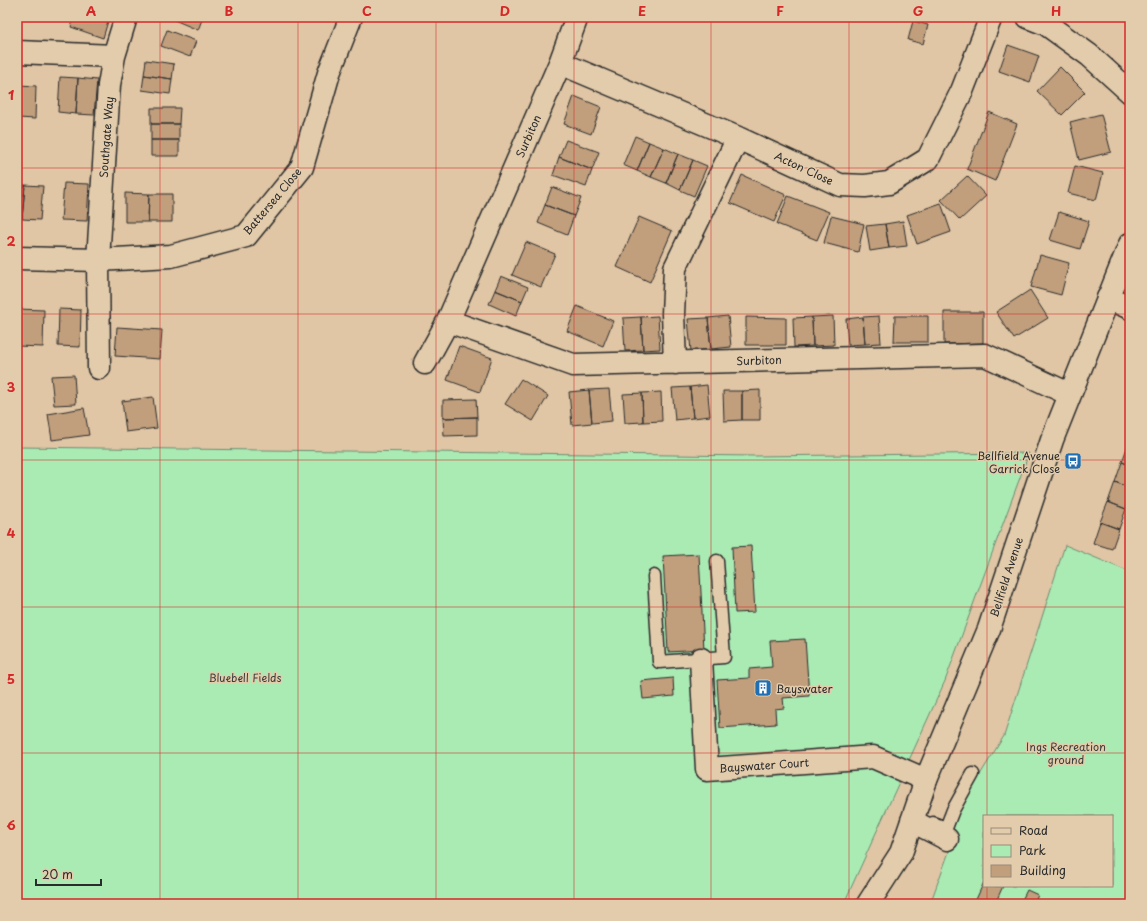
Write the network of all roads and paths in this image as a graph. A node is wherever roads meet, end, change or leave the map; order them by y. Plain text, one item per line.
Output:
1 (126, 17) edge
2 (351, 17) edge
3 (577, 17) edge
4 (991, 17) edge
5 (1028, 17) edge
6 (17, 52) edge
7 (114, 56) junction
8 (560, 63) junction
9 (1130, 92) edge
10 (738, 138) junction
11 (1130, 244) edge
12 (17, 258) edge
13 (98, 260) junction
14 (1108, 298) junction
15 (1130, 308) edge
16 (448, 321) junction
17 (425, 363) dead end
18 (675, 363) junction
19 (99, 368) dead end
20 (1070, 394) junction
21 (717, 560) dead end
22 (654, 576) dead end
23 (701, 658) junction
24 (973, 774) dead end
25 (926, 780) junction
26 (914, 818) junction
27 (947, 839) dead end
28 (868, 904) edge

1 - 7 street, Southgate Way
2 - 13 street, Battersea Close
3 - 8 street, Surbiton
4 - 10 street, Acton Close
5 - 9 street
6 - 7 street
7 - 13 street, Southgate Way
8 - 10 street, Acton Close
8 - 16 street, Surbiton
10 - 18 street
11 - 14 street, Bellfield Avenue
12 - 13 street, Battersea Close
13 - 19 street, Southgate Way
14 - 15 street
14 - 20 street, Bellfield Avenue
16 - 17 street, Surbiton
16 - 18 street, Surbiton
18 - 20 street, Surbiton
20 - 25 street, Bellfield Avenue
21 - 23 lane
22 - 23 lane
23 - 25 street, Bayswater Court
24 - 26 lane
25 - 26 street, Bellfield Avenue
26 - 27 street
26 - 28 street, Bellfield Avenue

